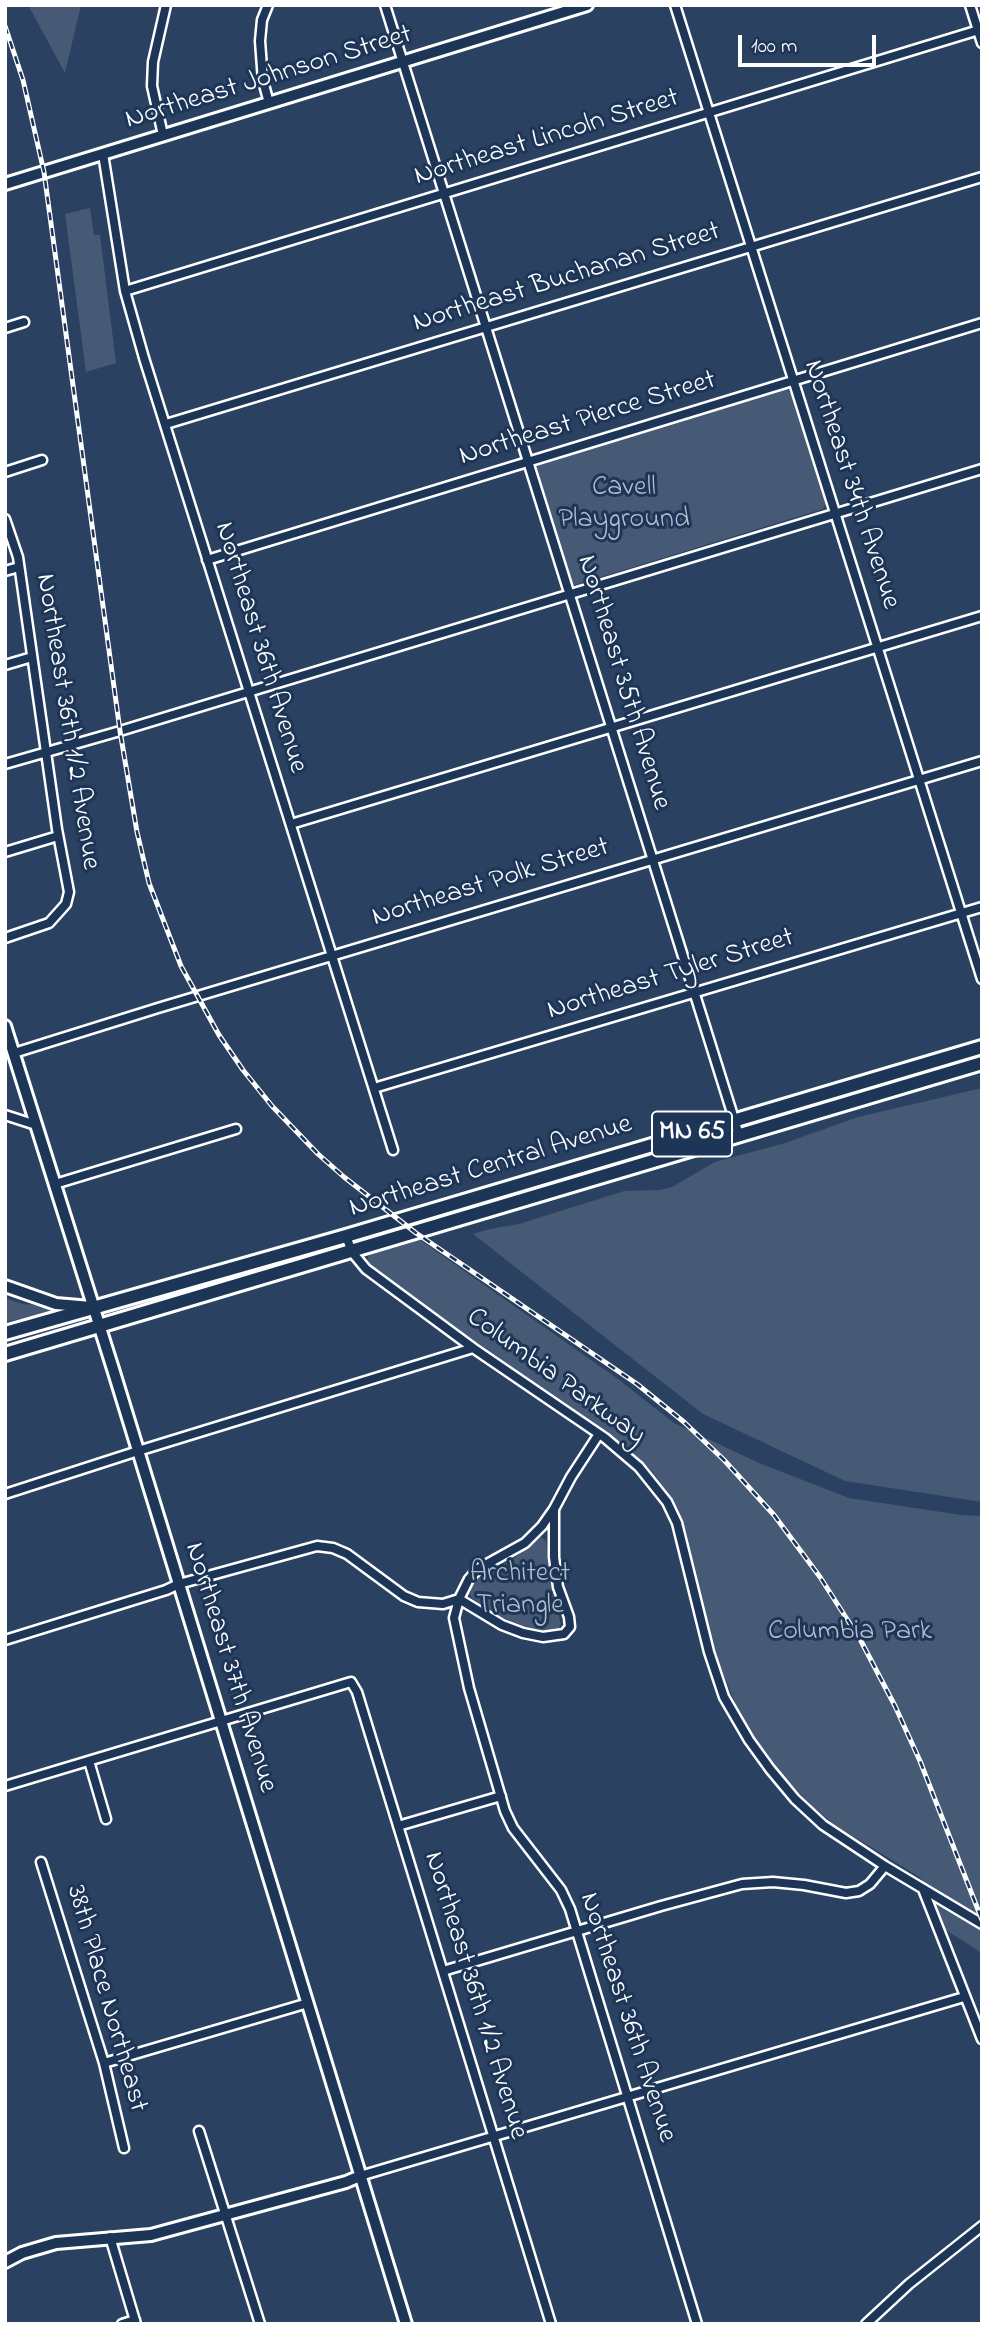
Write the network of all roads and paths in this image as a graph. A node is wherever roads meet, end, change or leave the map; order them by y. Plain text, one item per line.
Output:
1 (166, 5) edge
2 (268, 5) edge
3 (385, 5) edge
4 (587, 5) edge
5 (675, 5) edge
6 (970, 5) edge
7 (980, 30) edge
8 (982, 43) edge
9 (402, 62) junction
10 (269, 103) junction
11 (709, 113) junction
12 (163, 135) junction
13 (103, 154) junction
14 (982, 177) edge
15 (5, 184) edge
16 (444, 194) junction
17 (751, 247) junction
18 (125, 291) junction
19 (24, 322) dead end
20 (982, 323) edge
21 (486, 327) junction
22 (5, 328) edge
23 (793, 380) junction
24 (166, 424) junction
25 (43, 460) dead end
26 (528, 461) junction
27 (982, 469) edge
28 (5, 471) edge
29 (835, 513) junction
30 (5, 519) edge
31 (207, 560) junction
32 (19, 567) junction
33 (5, 571) edge
34 (570, 593) junction
35 (982, 616) edge
36 (878, 647) junction
37 (32, 657) junction
38 (5, 665) edge
39 (248, 690) junction
40 (612, 727) junction
41 (46, 751) junction
42 (982, 761) edge
43 (5, 764) edge
44 (919, 780) junction
45 (291, 824) junction
46 (58, 836) junction
47 (5, 852) edge
48 (653, 859) junction
49 (982, 907) edge
50 (961, 913) junction
51 (5, 938) edge
52 (333, 955) junction
53 (982, 979) edge
54 (695, 993) junction
55 (5, 1026) edge
56 (982, 1047) edge
57 (14, 1053) junction
58 (982, 1063) edge
59 (374, 1088) junction
60 (5, 1115) edge
61 (735, 1121) junction
62 (36, 1125) junction
63 (236, 1129) dead end
64 (739, 1135) junction
65 (393, 1150) dead end
66 (55, 1184) junction
67 (346, 1236) junction
68 (352, 1252) junction
69 (5, 1286) edge
70 (94, 1308) junction
71 (99, 1325) junction
72 (5, 1333) edge
73 (473, 1348) junction
74 (5, 1354) edge
75 (599, 1434) junction
76 (138, 1451) junction
77 (5, 1494) edge
78 (554, 1509) junction
79 (179, 1584) junction
80 (458, 1599) junction
81 (5, 1640) edge
82 (221, 1721) junction
83 (89, 1761) junction
84 (5, 1786) edge
85 (501, 1796) junction
86 (106, 1819) dead end
87 (398, 1826) junction
88 (41, 1862) dead end
89 (885, 1866) junction
90 (923, 1889) junction
91 (982, 1924) edge
92 (577, 1931) junction
93 (443, 1971) junction
94 (964, 1997) junction
95 (307, 2003) junction
96 (982, 2039) edge
97 (104, 2063) junction
98 (629, 2097) junction
99 (199, 2131) dead end
100 (494, 2137) junction
101 (124, 2148) dead end
102 (360, 2176) junction
103 (226, 2216) junction
104 (982, 2226) edge
105 (110, 2237) junction
106 (5, 2253) edge
107 (22, 2253) junction
108 (5, 2262) edge
109 (136, 2322) edge
110 (122, 2324) edge
111 (260, 2324) edge
112 (406, 2324) edge
113 (551, 2324) edge
114 (697, 2324) edge
115 (866, 2324) edge

1 - 12 street
2 - 10 street
3 - 9 street, Northeast 35th Avenue
4 - 9 street, Northeast Johnson Street
5 - 11 street, Northeast 34th Avenue
6 - 7 street
7 - 8 street
7 - 11 street, Northeast Lincoln Street
9 - 10 street, Northeast Johnson Street
9 - 16 street, Northeast 35th Avenue
10 - 12 street, Northeast Johnson Street
11 - 16 street, Northeast Lincoln Street
11 - 17 street, Northeast 34th Avenue
12 - 13 street, Northeast Johnson Street
13 - 15 street, Northeast Johnson Street
13 - 18 street, Northeast 36th Avenue
14 - 17 street, Northeast Buchanan Street
16 - 18 street, Northeast Lincoln Street
16 - 21 street, Northeast 35th Avenue
17 - 21 street, Northeast Buchanan Street
17 - 23 street, Northeast 34th Avenue
18 - 24 street, Northeast 36th Avenue
19 - 22 street
20 - 23 street, Northeast Pierce Street
21 - 24 street, Northeast Buchanan Street
21 - 26 street, Northeast 35th Avenue
23 - 26 street, Northeast Pierce Street
23 - 29 street, Northeast 34th Avenue
24 - 31 street, Northeast 36th Avenue
25 - 28 street
26 - 31 street, Northeast Pierce Street
26 - 34 street, Northeast 35th Avenue
27 - 29 street
29 - 34 street
29 - 36 street, Northeast 34th Avenue
30 - 32 street, Northeast 36th 1/2 Avenue
31 - 39 street, Northeast 36th Avenue
32 - 33 street
32 - 37 street, Northeast 36th 1/2 Avenue
34 - 39 street
34 - 40 street, Northeast 35th Avenue
35 - 36 street
36 - 40 street
36 - 44 street, Northeast 34th Avenue
37 - 38 street
37 - 41 street, Northeast 36th 1/2 Avenue
39 - 41 street
39 - 45 street, Northeast 36th Avenue
40 - 45 street
40 - 48 street, Northeast 35th Avenue
41 - 43 street
41 - 46 street, Northeast 36th 1/2 Avenue
42 - 44 street, Northeast Polk Street
44 - 48 street, Northeast Polk Street
44 - 50 street, Northeast 34th Avenue
45 - 52 street, Northeast 36th Avenue
46 - 47 street
46 - 51 street, Northeast 36th 1/2 Avenue
48 - 52 street, Northeast Polk Street
48 - 54 street, Northeast 35th Avenue
49 - 50 street, Northeast Tyler Street
50 - 53 street, Northeast 34th Avenue
50 - 54 street, Northeast Tyler Street
52 - 57 street, Northeast Polk Street
52 - 59 street, Northeast 36th Avenue
54 - 59 street, Northeast Tyler Street
54 - 61 street, Northeast 35th Avenue
55 - 57 street, Northeast 37th Avenue
56 - 61 main road, Northeast Central Avenue / MN 65
57 - 62 street, Northeast 37th Avenue
58 - 64 main road, Northeast Central Avenue / MN 65
59 - 65 street, Northeast 36th Avenue
60 - 62 street
61 - 64 street, Northeast 35th Avenue
61 - 67 main road, Northeast Central Avenue / MN 65
62 - 66 street, Northeast 37th Avenue
63 - 66 street
64 - 68 main road, Northeast Central Avenue / MN 65
66 - 70 street, Northeast 37th Avenue
67 - 68 street, Columbia Parkway
67 - 70 main road, Northeast Central Avenue / MN 65
68 - 71 main road, Northeast Central Avenue / MN 65
68 - 73 street, Columbia Parkway
69 - 70 street
70 - 71 street, Northeast 37th Avenue
70 - 72 main road, MN 65
71 - 74 main road, MN 65
71 - 76 street, Northeast 37th Avenue
73 - 75 street, Columbia Parkway
73 - 76 street
75 - 78 street
75 - 89 street, Columbia Parkway
76 - 77 street
76 - 79 street, Northeast 37th Avenue
78 - 80 street
78 - 80 street
79 - 80 street
79 - 81 street
79 - 82 street, Northeast 37th Avenue
80 - 85 street, Northeast 36th Avenue
82 - 83 street
82 - 87 street, Northeast 36th 1/2 Avenue
82 - 95 street, Northeast 37th Avenue
83 - 84 street
83 - 86 street
85 - 87 street
85 - 92 street, Northeast 36th Avenue
87 - 93 street, Northeast 36th 1/2 Avenue
88 - 97 street, 38th Place Northeast
89 - 90 street, Columbia Parkway
89 - 92 street
90 - 91 street, Columbia Parkway
90 - 94 street
92 - 93 street
92 - 98 street, Northeast 36th Avenue
93 - 100 street, Northeast 36th 1/2 Avenue
94 - 96 street
94 - 98 street
95 - 97 street
95 - 102 street, Northeast 37th Avenue
97 - 101 street, 38th Place Northeast
98 - 100 street
98 - 114 street, Northeast 36th Avenue
99 - 103 street
100 - 102 street
100 - 113 street, Northeast 36th 1/2 Avenue
102 - 103 street
102 - 112 street, Northeast 37th Avenue
103 - 105 street
103 - 111 street
104 - 115 street
105 - 107 street
105 - 109 street
106 - 107 street
107 - 108 street
109 - 110 street

